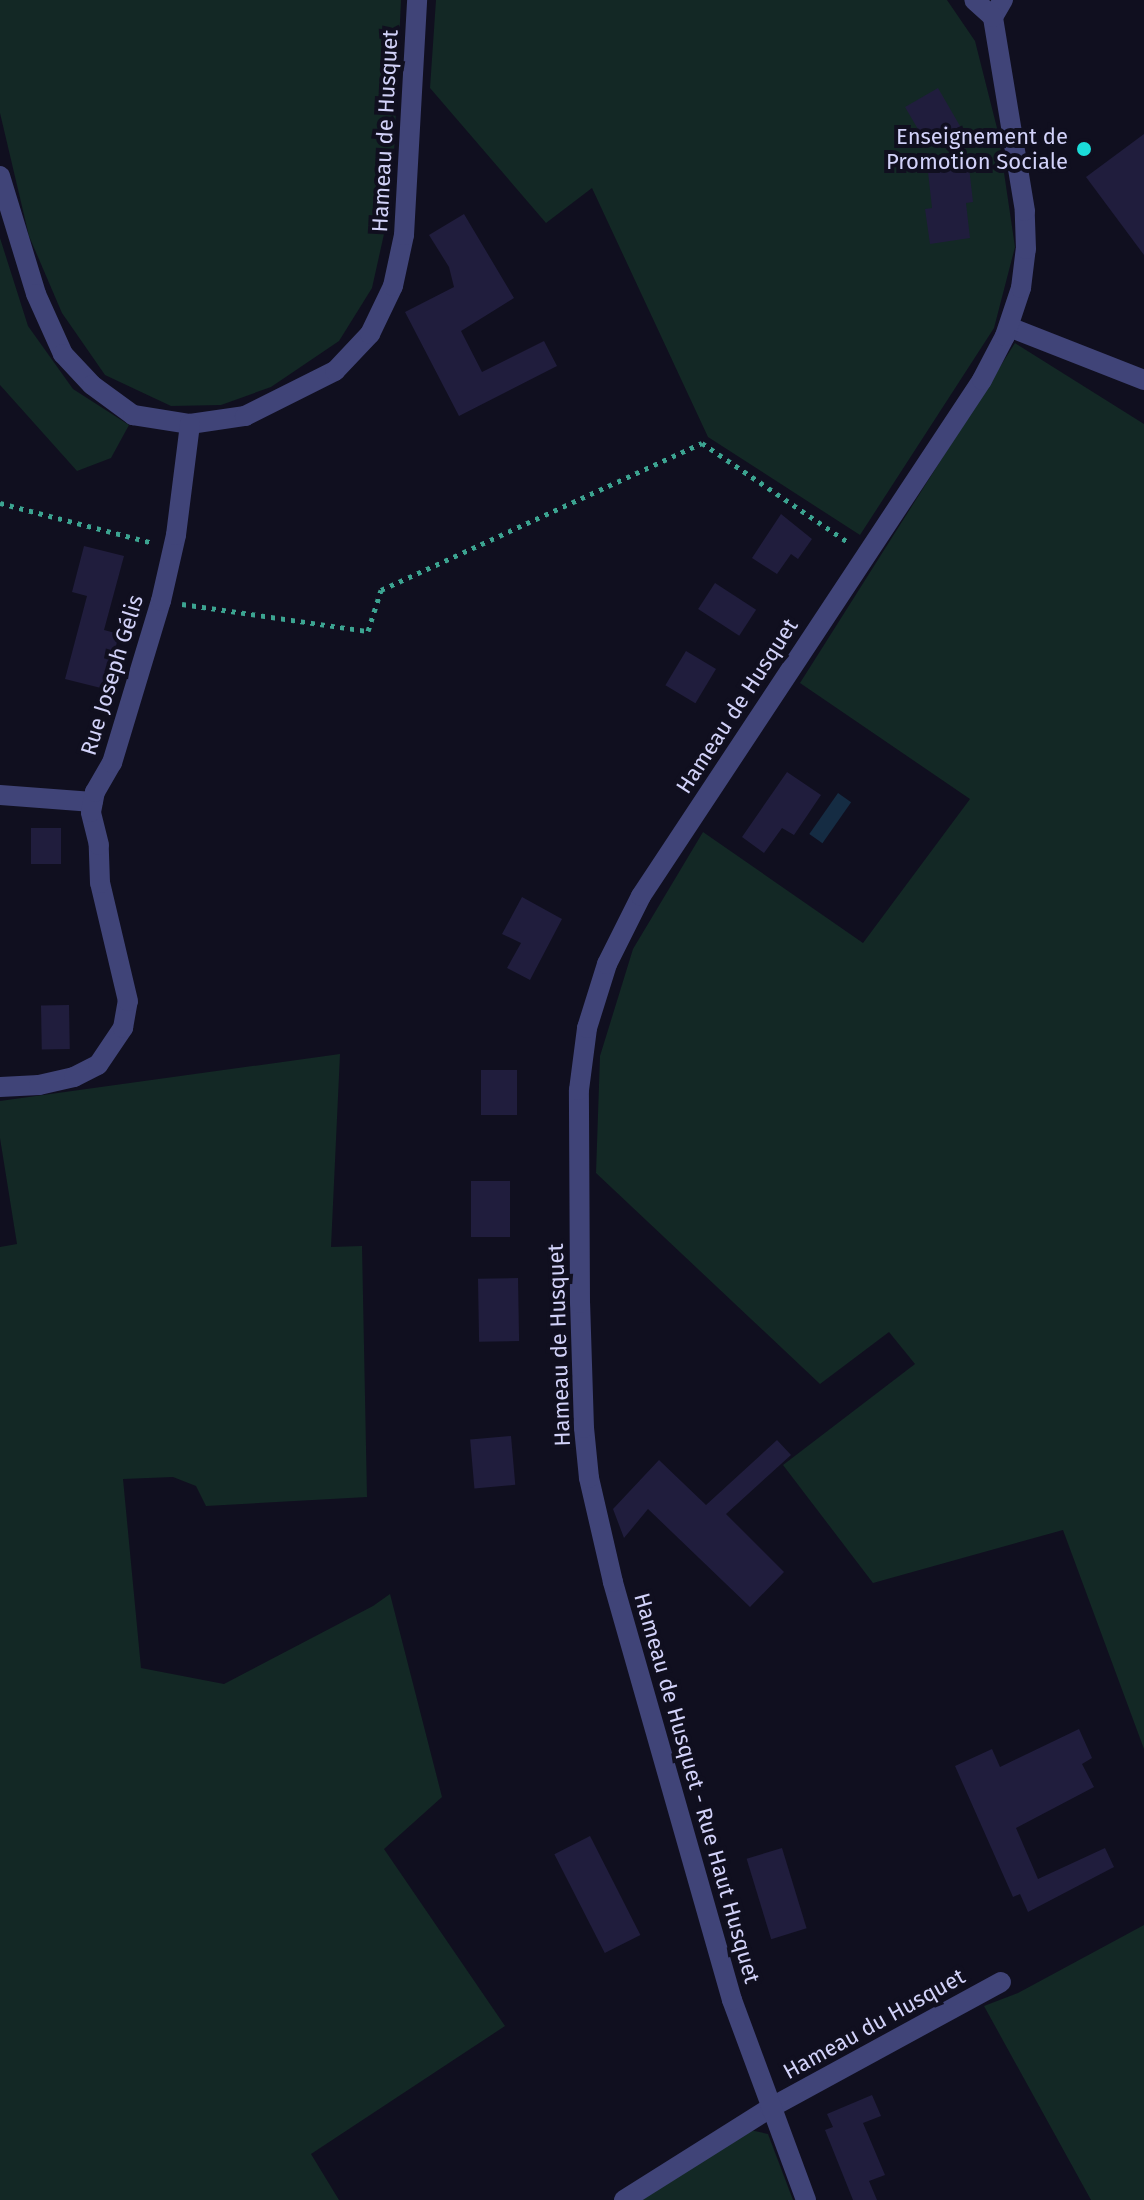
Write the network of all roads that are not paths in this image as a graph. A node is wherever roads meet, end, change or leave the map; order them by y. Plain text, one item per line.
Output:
1 (417, 0) edge
2 (974, 0) edge
3 (998, 9) edge
4 (0, 176) edge
5 (1009, 327) junction
6 (1144, 380) edge
7 (190, 424) junction
8 (0, 795) edge
9 (93, 802) junction
10 (0, 1087) edge
11 (589, 1478) joint
12 (1001, 1982) dead end
13 (770, 2108) junction
14 (624, 2200) edge
15 (806, 2200) edge

1 - 7 street, Hameau de Husquet
2 - 3 street, Hameau de Husquet
3 - 5 street, Hameau de Husquet
4 - 7 street, Hameau de Husquet
5 - 6 street
5 - 11 street, Hameau de Husquet
7 - 9 street, Rue Joseph Gélis
8 - 9 street
9 - 10 street
11 - 13 street, Hameau de Husquet - Rue Haut Husquet
12 - 13 street, Hameau du Husquet
13 - 14 street, Hameau du Husquet
13 - 15 street, Hameau de Husquet - Rue Haut Husquet

